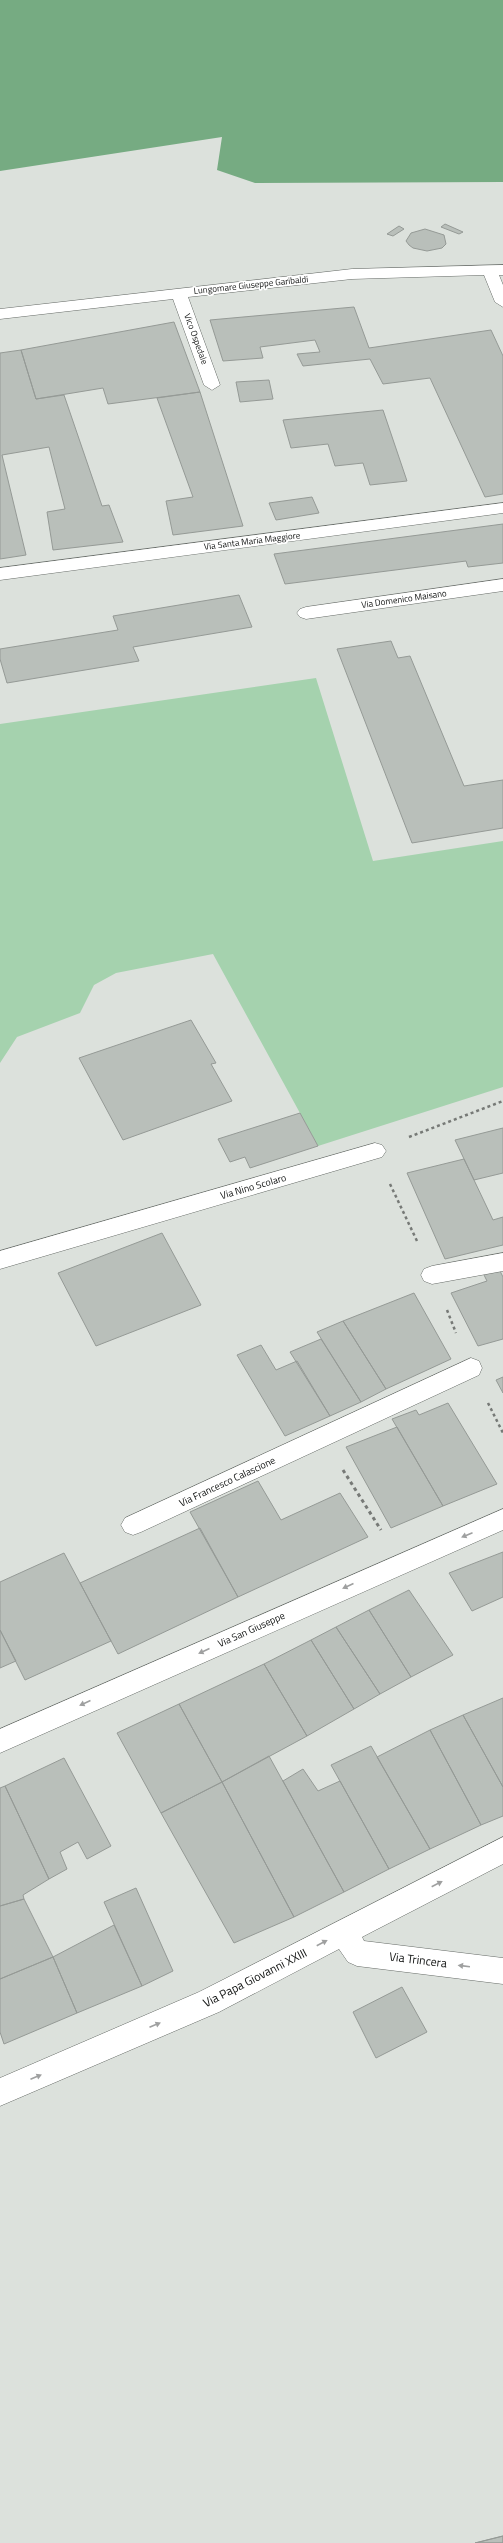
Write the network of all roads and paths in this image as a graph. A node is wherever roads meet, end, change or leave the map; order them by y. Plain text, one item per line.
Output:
1 (496, 270) edge
2 (179, 293) junction
3 (503, 302) edge
4 (0, 314) edge
5 (212, 385) dead end
6 (503, 508) edge
7 (0, 574) edge
8 (503, 586) edge
9 (306, 613) dead end
10 (503, 1101) edge
11 (375, 1151) joint
12 (0, 1260) edge
13 (503, 1262) edge
14 (432, 1275) dead end
15 (471, 1368) dead end
16 (322, 1437) junction
17 (503, 1519) edge
18 (132, 1525) dead end
19 (401, 1563) junction
20 (0, 1741) edge
21 (503, 1850) edge
22 (343, 1932) junction
23 (503, 1971) edge
24 (0, 2092) edge

1 - 2 street, Lungomare Giuseppe Garibaldi
1 - 3 street
2 - 4 street, Lungomare Giuseppe Garibaldi
2 - 5 street, Vico Ospedale
6 - 7 street, Via Santa Maria Maggiore
8 - 9 street, Via Domenico Maisano
10 - 11 path
11 - 12 street, Via Nino Scolaro
13 - 14 street
15 - 16 street, Via Francesco Calascione
16 - 18 street, Via Francesco Calascione
16 - 19 path
17 -> 19 street, Via San Giuseppe
19 -> 20 street, Via San Giuseppe
22 -> 21 street, Via Papa Giovanni XXIII
23 -> 22 street, Via Trincera
24 -> 22 street, Via Papa Giovanni XXIII

